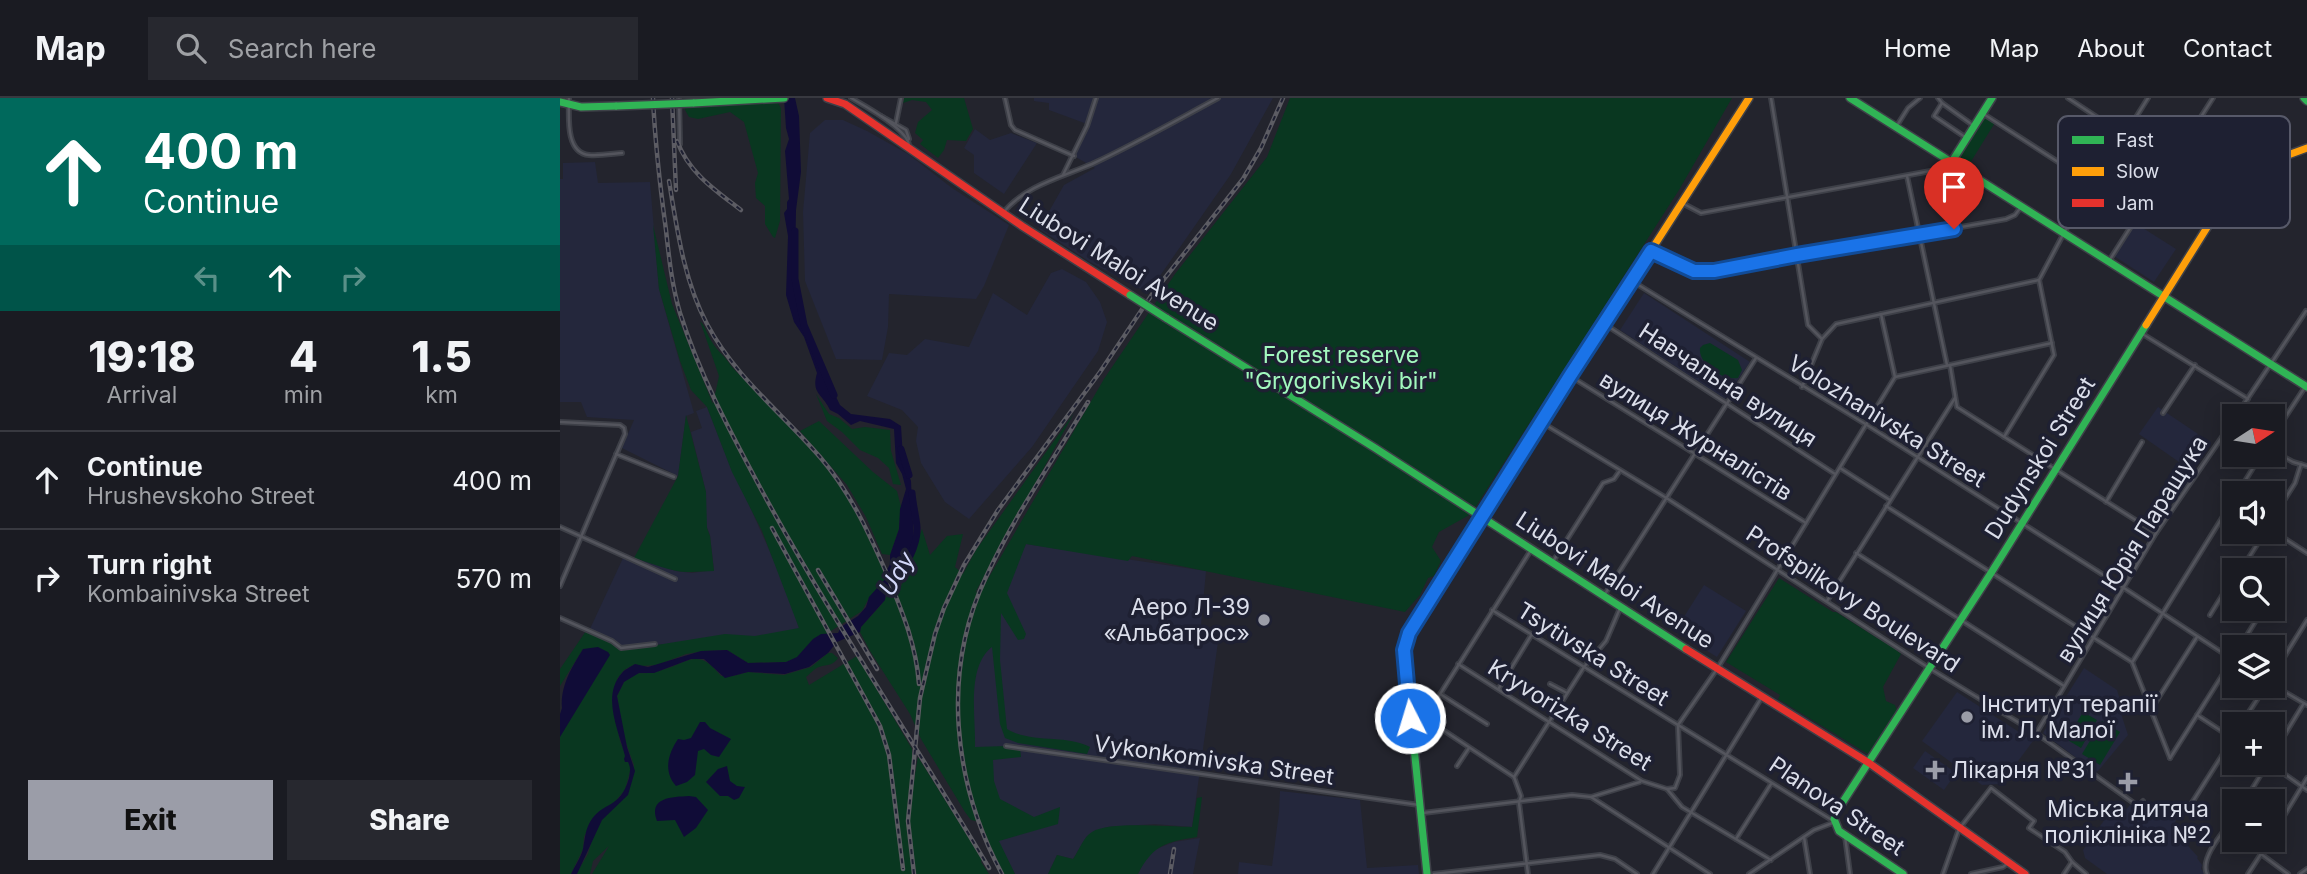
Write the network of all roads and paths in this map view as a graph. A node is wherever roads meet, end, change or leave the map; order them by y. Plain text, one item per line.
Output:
1 (679, 98) edge
2 (784, 98) edge
3 (827, 98) edge
4 (851, 98) edge
5 (901, 98) edge
6 (1005, 98) edge
7 (1096, 98) edge
8 (1218, 98) edge
9 (1749, 98) edge
10 (1771, 98) edge
11 (1850, 98) edge
12 (1920, 98) edge
13 (1938, 98) edge
14 (1992, 98) edge
15 (2068, 98) edge
16 (2148, 98) edge
17 (2213, 98) edge
18 (764, 99) edge
19 (711, 100) edge
20 (560, 102) edge
21 (569, 102) edge
22 (1942, 103) junction
23 (1982, 113) junction
24 (876, 114) junction
25 (2095, 116) edge
26 (2137, 116) edge
27 (2202, 116) edge
28 (896, 123) junction
29 (1974, 126) junction
30 (1896, 127) junction
31 (1966, 138) junction
32 (909, 139) junction
33 (680, 144) dead end
34 (2307, 148) edge
35 (909, 149) junction
36 (622, 153) dead end
37 (2290, 154) edge
38 (1074, 156) junction
39 (2058, 162) edge
40 (1951, 163) junction
41 (1063, 176) junction
42 (1908, 176) junction
43 (1786, 198) junction
44 (1682, 203) junction
45 (2021, 207) junction
46 (1003, 213) junction
47 (2067, 228) edge
48 (2130, 228) edge
49 (2207, 228) edge
50 (2064, 233) junction
51 (1920, 235) junction
52 (1651, 251) junction
53 (1797, 255) junction
54 (2109, 262) junction
55 (2039, 280) junction
56 (1632, 281) junction
57 (2164, 297) junction
58 (1934, 302) junction
59 (2306, 311) edge
60 (1881, 314) junction
61 (1604, 323) junction
62 (2141, 333) junction
63 (1822, 339) junction
64 (2052, 343) junction
65 (1756, 358) junction
66 (1948, 365) junction
67 (2195, 365) junction
68 (2271, 365) junction
69 (1570, 376) junction
70 (1895, 377) junction
71 (2306, 386) edge
72 (1802, 387) junction
73 (1955, 398) junction
74 (2248, 399) junction
75 (1728, 404) junction
76 (2244, 404) edge
77 (2163, 412) dead end
78 (2286, 416) edge
79 (560, 422) edge
80 (1541, 422) junction
81 (1867, 425) junction
82 (2004, 437) junction
83 (2222, 437) edge
84 (2142, 442) dead end
85 (616, 454) junction
86 (1697, 454) junction
87 (2286, 457) edge
88 (1917, 458) junction
89 (2301, 464) junction
90 (2307, 466) edge
91 (1840, 468) junction
92 (2055, 469) junction
93 (1620, 470) junction
94 (1836, 474) junction
95 (674, 477) dead end
96 (1668, 499) junction
97 (2285, 499) edge
98 (1890, 500) junction
99 (2106, 502) junction
100 (1886, 506) junction
101 (1482, 517) junction
102 (2222, 518) edge
103 (1806, 523) junction
104 (2022, 523) junction
105 (560, 527) edge
106 (2156, 533) junction
107 (582, 536) junction
108 (2285, 539) edge
109 (2307, 545) edge
110 (1531, 550) junction
111 (2305, 552) edge
112 (1856, 553) junction
113 (1552, 563) junction
114 (1777, 569) junction
115 (1992, 573) junction
116 (675, 579) dead end
117 (560, 586) edge
118 (2124, 588) junction
119 (1605, 596) junction
120 (2222, 596) edge
121 (1827, 601) junction
122 (1621, 606) junction
123 (1492, 610) junction
124 (2162, 614) junction
125 (2210, 615) dead end
126 (560, 618) edge
127 (1960, 619) junction
128 (2307, 620) edge
129 (1532, 634) junction
130 (2093, 637) junction
131 (2197, 637) junction
132 (655, 644) dead end
133 (2222, 653) edge
134 (2285, 656) edge
135 (2132, 662) junction
136 (1458, 664) junction
137 (1584, 667) junction
138 (1929, 668) junction
139 (1717, 669) junction
140 (2222, 677) edge
141 (1550, 684) dead end
142 (2064, 686) junction
143 (1498, 689) junction
144 (2285, 692) edge
145 (1567, 693) junction
146 (1440, 694) junction
147 (1762, 697) junction
148 (2306, 704) edge
149 (2151, 709) junction
150 (2197, 715) junction
151 (1410, 718) junction
152 (1425, 718) junction
153 (1549, 721) junction
154 (1487, 724) dead end
155 (1678, 726) junction
156 (2222, 731) edge
157 (2036, 733) junction
158 (2285, 736) edge
159 (1006, 746) dead end
160 (1469, 748) junction
161 (1726, 756) junction
162 (2222, 756) edge
163 (1869, 763) junction
164 (1457, 766) dead end
165 (2285, 774) edge
166 (1514, 777) junction
167 (2307, 778) edge
168 (1642, 781) junction
169 (1771, 784) junction
170 (2302, 785) junction
171 (1667, 789) junction
172 (2307, 790) edge
173 (1591, 797) junction
174 (1520, 801) junction
175 (2143, 801) dead end
176 (1419, 809) junction
177 (1691, 812) junction
178 (2186, 812) dead end
179 (2285, 814) edge
180 (1835, 822) junction
181 (1959, 829) junction
182 (2222, 835) edge
183 (1845, 836) junction
184 (1804, 837) junction
185 (1736, 838) junction
186 (1669, 848) junction
187 (2261, 854) joint
188 (1770, 859) junction
189 (2009, 862) junction
190 (2072, 862) junction
191 (1527, 863) junction
192 (2307, 869) edge
193 (1427, 874) edge
194 (1434, 874) edge
195 (1528, 874) edge
196 (1637, 874) edge
197 (1653, 874) edge
198 (1710, 874) edge
199 (1749, 874) edge
200 (1810, 874) edge
201 (1850, 874) edge
202 (1903, 874) edge
203 (1943, 874) edge
204 (1971, 874) edge
205 (2025, 874) edge
206 (2064, 874) edge
207 (2087, 874) edge
208 (2207, 874) edge
209 (2248, 874) edge
210 (2288, 874) edge
211 (2300, 874) edge

1 - 33 street
2 - 18 main road
3 - 35 main road, Liubovi Maloi Avenue
4 - 24 street
5 - 28 street
6 - 38 street
7 - 38 street
8 - 41 street
9 - 44 main road
10 - 43 street
11 - 30 main road
12 - 30 street
13 - 22 street
14 - 23 main road
15 - 25 street
16 - 26 street
17 - 27 street
18 - 19 main road
19 - 21 main road, bridge
20 - 21 main road
21 - 36 street
22 - 29 street
22 - 31 street
23 - 29 main road
23 - 39 street
24 - 28 street
24 - 32 street
28 - 32 street
29 - 31 main road
30 - 40 main road
31 - 40 main road
32 - 35 street
34 - 37 main road, Dudynskoi Street
35 - 46 main road, Liubovi Maloi Avenue
38 - 41 street
40 - 42 street
40 - 45 main road
41 - 46 street
42 - 43 street
42 - 51 street
43 - 44 street
43 - 53 street
44 - 52 main road
45 - 50 main road
45 - 51 street
46 - 101 main road, Liubovi Maloi Avenue, bridge
47 - 50 street
48 - 54 street
49 - 57 main road, Dudynskoi Street
50 - 54 main road
50 - 55 street
51 - 53 street
51 - 58 street
52 - 53 street
52 - 56 main road
53 - 63 street
54 - 57 main road
55 - 58 street
55 - 64 street
56 - 61 main road
56 - 65 street, Volozhanivska Street
57 - 62 main road, Dudynskoi Street
57 - 68 main road
58 - 60 street
58 - 66 street
59 - 68 street, вулиця Юрія Паращука
60 - 63 street
60 - 70 street
61 - 69 main road
61 - 75 street, Навчальна вулиця
62 - 67 street
62 - 92 main road, Dudynskoi Street
63 - 72 street
64 - 66 street
64 - 82 street
65 - 72 street, Volozhanivska Street
65 - 75 street
66 - 70 street
66 - 73 street
67 - 74 street
67 - 77 street
68 - 71 main road
68 - 74 street, вулиця Юрія Паращука
69 - 80 main road
69 - 86 street, вулиця Журналістів
70 - 81 street
71 - 78 street
72 - 81 street, Volozhanivska Street
73 - 82 street
73 - 88 street
74 - 76 street, вулиця Юрія Паращука
75 - 86 street
75 - 94 street, Навчальна вулиця
79 - 85 street
80 - 93 street, Profspilkovy Boulevard
80 - 101 main road
81 - 88 street, Volozhanivska Street
81 - 91 street
82 - 92 street
83 - 106 street, вулиця Юрія Паращука
84 - 99 street
85 - 95 street
85 - 107 street
86 - 96 street
86 - 103 street, вулиця Журналістів
87 - 89 street
88 - 98 street
88 - 104 street, Volozhanivska Street
89 - 90 street
89 - 97 street
91 - 94 street
91 - 98 street
92 - 99 street
92 - 104 main road, Dudynskoi Street
93 - 96 street, Profspilkovy Boulevard
93 - 113 street
94 - 103 street
96 - 114 street, Profspilkovy Boulevard
96 - 119 street
98 - 100 street
99 - 106 street
100 - 112 street
100 - 115 street
101 - 110 main road, Liubovi Maloi Avenue
101 - 151 main road
102 - 124 street
103 - 114 street
104 - 115 main road, Dudynskoi Street
104 - 118 street, Volozhanivska Street
105 - 107 street
106 - 118 street, вулиця Юрія Паращука
107 - 116 street
107 - 117 street
108 - 111 street
109 - 111 street
110 - 113 main road, Liubovi Maloi Avenue
110 - 123 street
112 - 121 street
112 - 127 street
113 - 119 main road, Liubovi Maloi Avenue
114 - 121 street, Profspilkovy Boulevard
114 - 139 street
115 - 127 main road, Dudynskoi Street
115 - 130 street
118 - 124 street, Volozhanivska Street
118 - 130 street, вулиця Юрія Паращука
119 - 122 main road, Liubovi Maloi Avenue
120 - 125 street
121 - 138 street, Profspilkovy Boulevard
122 - 137 street
122 - 139 main road, Liubovi Maloi Avenue
123 - 129 street, Tsytivska Street
123 - 136 street
124 - 131 street, Volozhanivska Street
124 - 135 street
126 - 132 street
127 - 138 main road, Dudynskoi Street
127 - 142 street
128 - 134 street
129 - 137 street, Tsytivska Street
129 - 143 street
130 - 135 street
130 - 142 street, вулиця Юрія Паращука
131 - 133 street, Volozhanivska Street
131 - 149 street
135 - 149 street
136 - 143 street, Kryvorizka Street
136 - 146 street
137 - 145 street
137 - 155 street, Tsytivska Street
138 - 157 street, Profspilkovy Boulevard
138 - 163 main road, Dudynskoi Street
139 - 147 main road, Liubovi Maloi Avenue
139 - 155 street
140 - 150 street
141 - 145 street
142 - 157 street, вулиця Юрія Паращука
143 - 153 street, Kryvorizka Street
144 - 148 street
145 - 153 street
146 - 152 street
146 - 154 street
147 - 161 street
147 - 163 main road, Liubovi Maloi Avenue
148 - 158 street
149 - 150 street
150 - 156 street
151 - 152 street
151 - 176 main road
152 - 160 street
153 - 166 street
153 - 168 street, Kryvorizka Street
155 - 161 street, Planova Street
155 - 171 street
157 - 175 street, Profspilkovy Boulevard
159 - 176 street, Vykonkomivska Street
160 - 164 street
160 - 166 street
161 - 169 street, Planova Street
161 - 177 street
162 - 178 street
163 - 180 main road, Dudynskoi Street
163 - 181 main road, Liubovi Maloi Avenue
165 - 170 street
166 - 174 street
167 - 170 street
168 - 171 street, Kryvorizka Street
168 - 173 street, Vykonkomivska Street
169 - 180 street, Planova Street
169 - 185 street
170 - 172 street
170 - 179 street
171 - 177 street, Kryvorizka Street
173 - 174 street, Vykonkomivska Street
173 - 186 street
174 - 176 street, Vykonkomivska Street
174 - 191 street
176 - 193 main road
177 - 185 street, Kryvorizka Street
177 - 186 street
180 - 183 main road, Planova Street
180 - 184 street
181 - 189 main road, Liubovi Maloi Avenue
181 - 190 street
181 - 203 street
182 - 208 street
183 - 201 street
183 - 202 main road, Planova Street
184 - 188 street
184 - 200 street
185 - 188 street, Kryvorizka Street
186 - 197 street
186 - 198 street
187 - 209 street
187 - 210 street
188 - 199 street
189 - 204 street
189 - 205 main road, Liubovi Maloi Avenue
190 - 206 street
190 - 207 street
191 - 194 street
191 - 195 street
191 - 196 street
192 - 211 street

